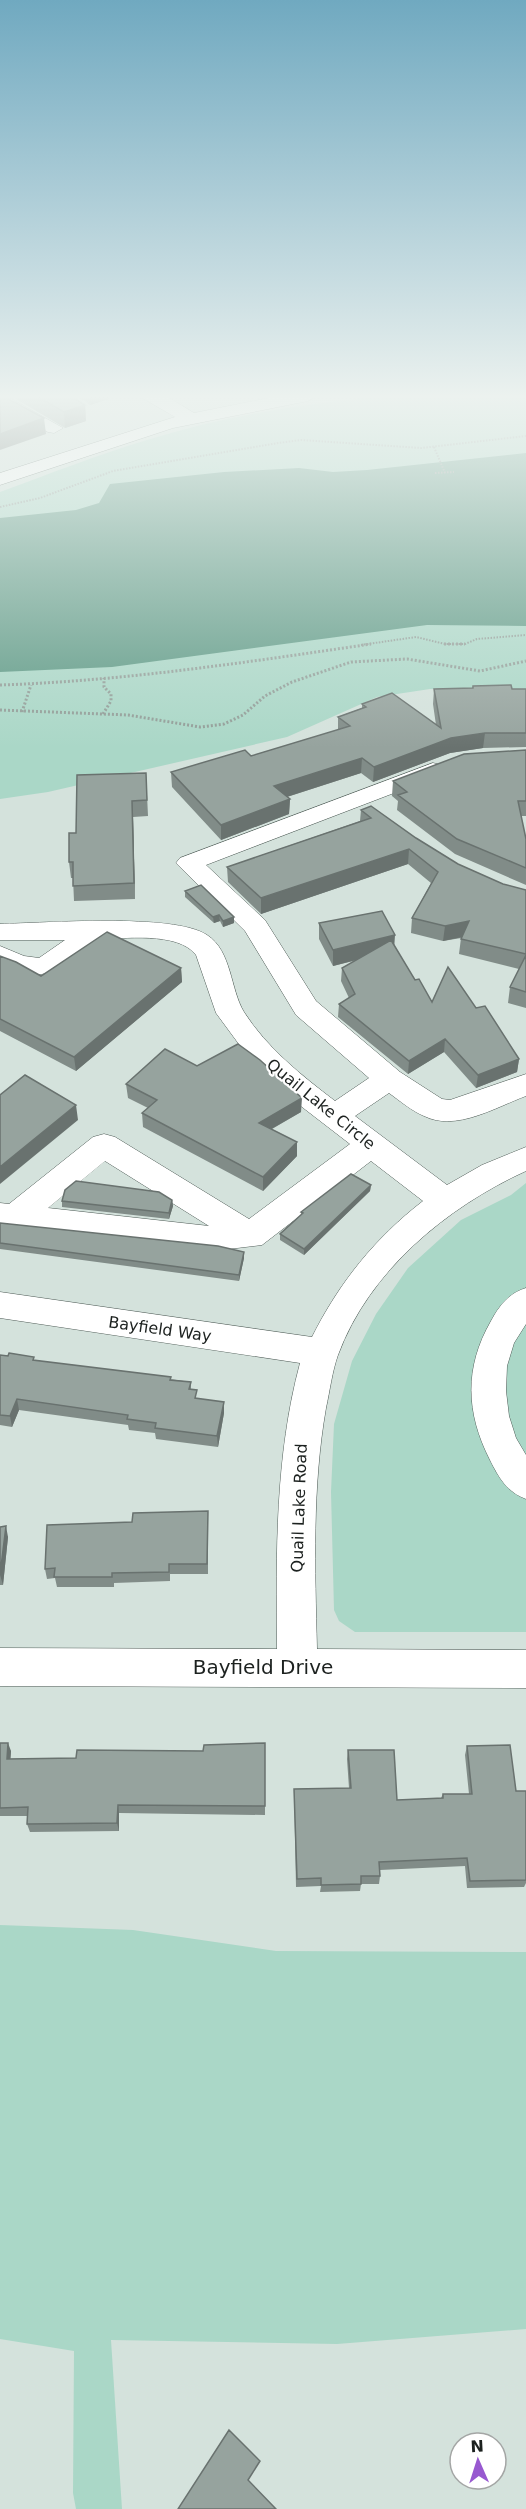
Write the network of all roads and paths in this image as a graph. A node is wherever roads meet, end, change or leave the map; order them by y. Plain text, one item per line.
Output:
1 (526, 635) edge
2 (526, 661) edge
3 (104, 678) junction
4 (0, 685) edge
5 (31, 685) junction
6 (0, 710) edge
7 (22, 712) junction
8 (103, 714) junction
9 (458, 760) edge
10 (360, 797) junction
11 (385, 817) edge
12 (89, 930) junction
13 (0, 932) edge
14 (0, 955) edge
15 (389, 1079) junction
16 (526, 1084) edge
17 (335, 1115) junction
18 (372, 1144) junction
19 (526, 1158) edge
20 (445, 1202) junction
21 (8, 1216) edge
22 (250, 1236) junction
23 (526, 1300) edge
24 (0, 1305) edge
25 (321, 1352) junction
26 (526, 1483) edge
27 (0, 1666) edge
28 (297, 1667) junction
29 (526, 1669) edge

1 - 3 path
2 - 8 path
3 - 5 path
3 - 8 path
4 - 5 path
5 - 7 path
6 - 7 path
7 - 8 path
9 - 10 street
10 - 11 street
10 - 15 street
12 - 13 street, Quail Lake Circle
12 - 14 street
12 - 17 street, Quail Lake Circle
15 - 16 street
15 - 17 street
17 - 18 street, Quail Lake Circle
18 - 20 street, Quail Lake Circle
18 - 22 street
19 - 20 street, Quail Lake Road
20 - 25 street, Quail Lake Road
21 - 22 street
21 - 22 street
23 - 26 street
24 - 25 street, Bayfield Way
25 - 28 street, Quail Lake Road
27 - 28 street, Bayfield Drive
28 - 29 street, Bayfield Drive

